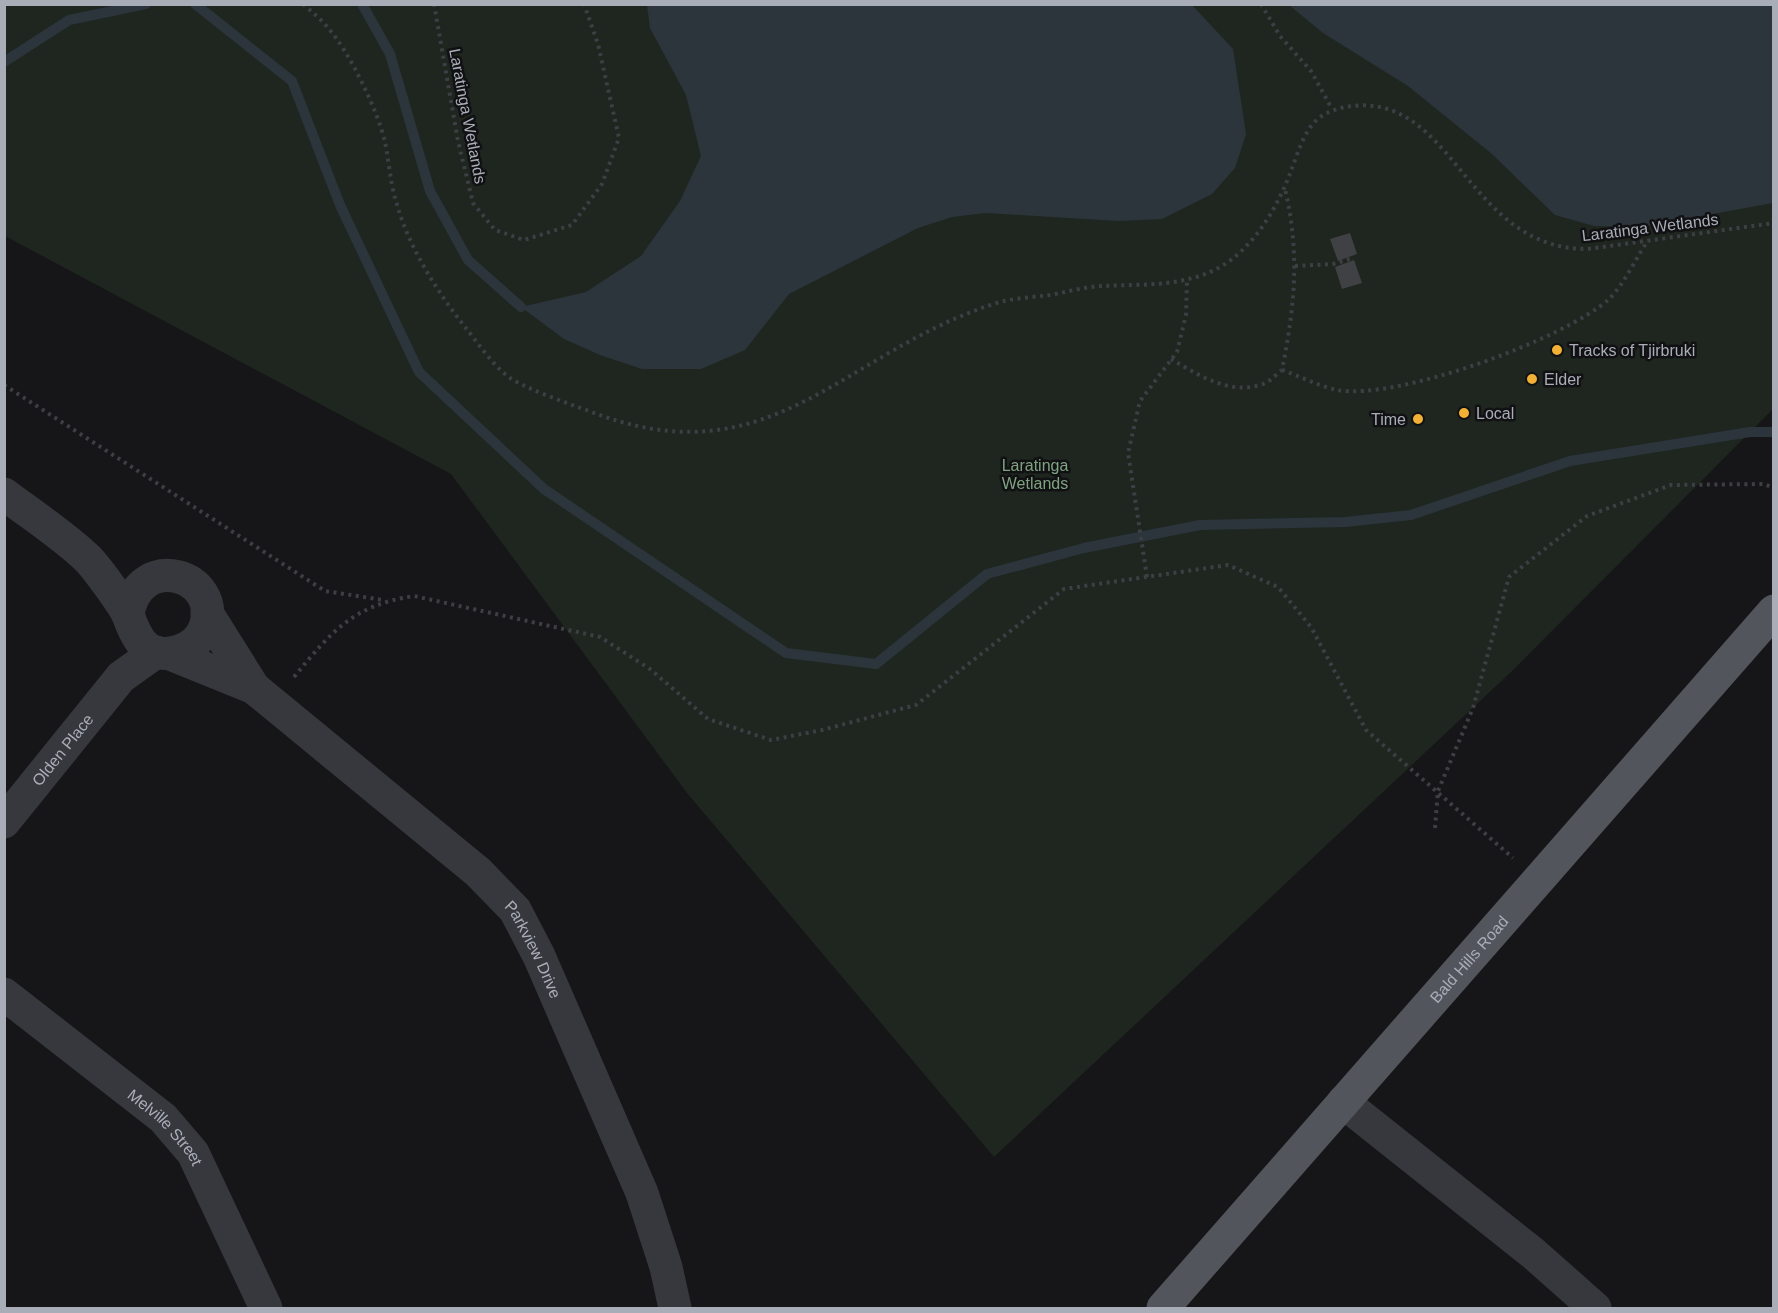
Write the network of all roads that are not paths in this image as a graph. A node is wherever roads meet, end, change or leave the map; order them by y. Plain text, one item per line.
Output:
1 (4, 494) edge
2 (89, 560) junction
3 (164, 574) junction
4 (1773, 611) edge
5 (207, 614) junction
6 (128, 619) junction
7 (163, 653) junction
8 (122, 677) junction
9 (263, 695) junction
10 (4, 822) edge
11 (4, 994) edge
12 (1343, 1102) junction
13 (266, 1308) edge
14 (675, 1308) edge
15 (1163, 1308) edge
16 (1595, 1308) edge

1 - 2 street
2 - 3 street
2 - 6 street
3 - 5 street
3 - 6 street
4 - 12 main road, Bald Hills Road
5 - 7 street
5 - 9 street, Parkview Drive
6 - 7 street
6 - 8 street
7 - 8 street, Olden Place
7 - 9 street, Parkview Drive
8 - 10 street, Olden Place
9 - 14 street, Parkview Drive
11 - 13 street, Melville Street
12 - 15 main road, Bald Hills Road
12 - 16 street

